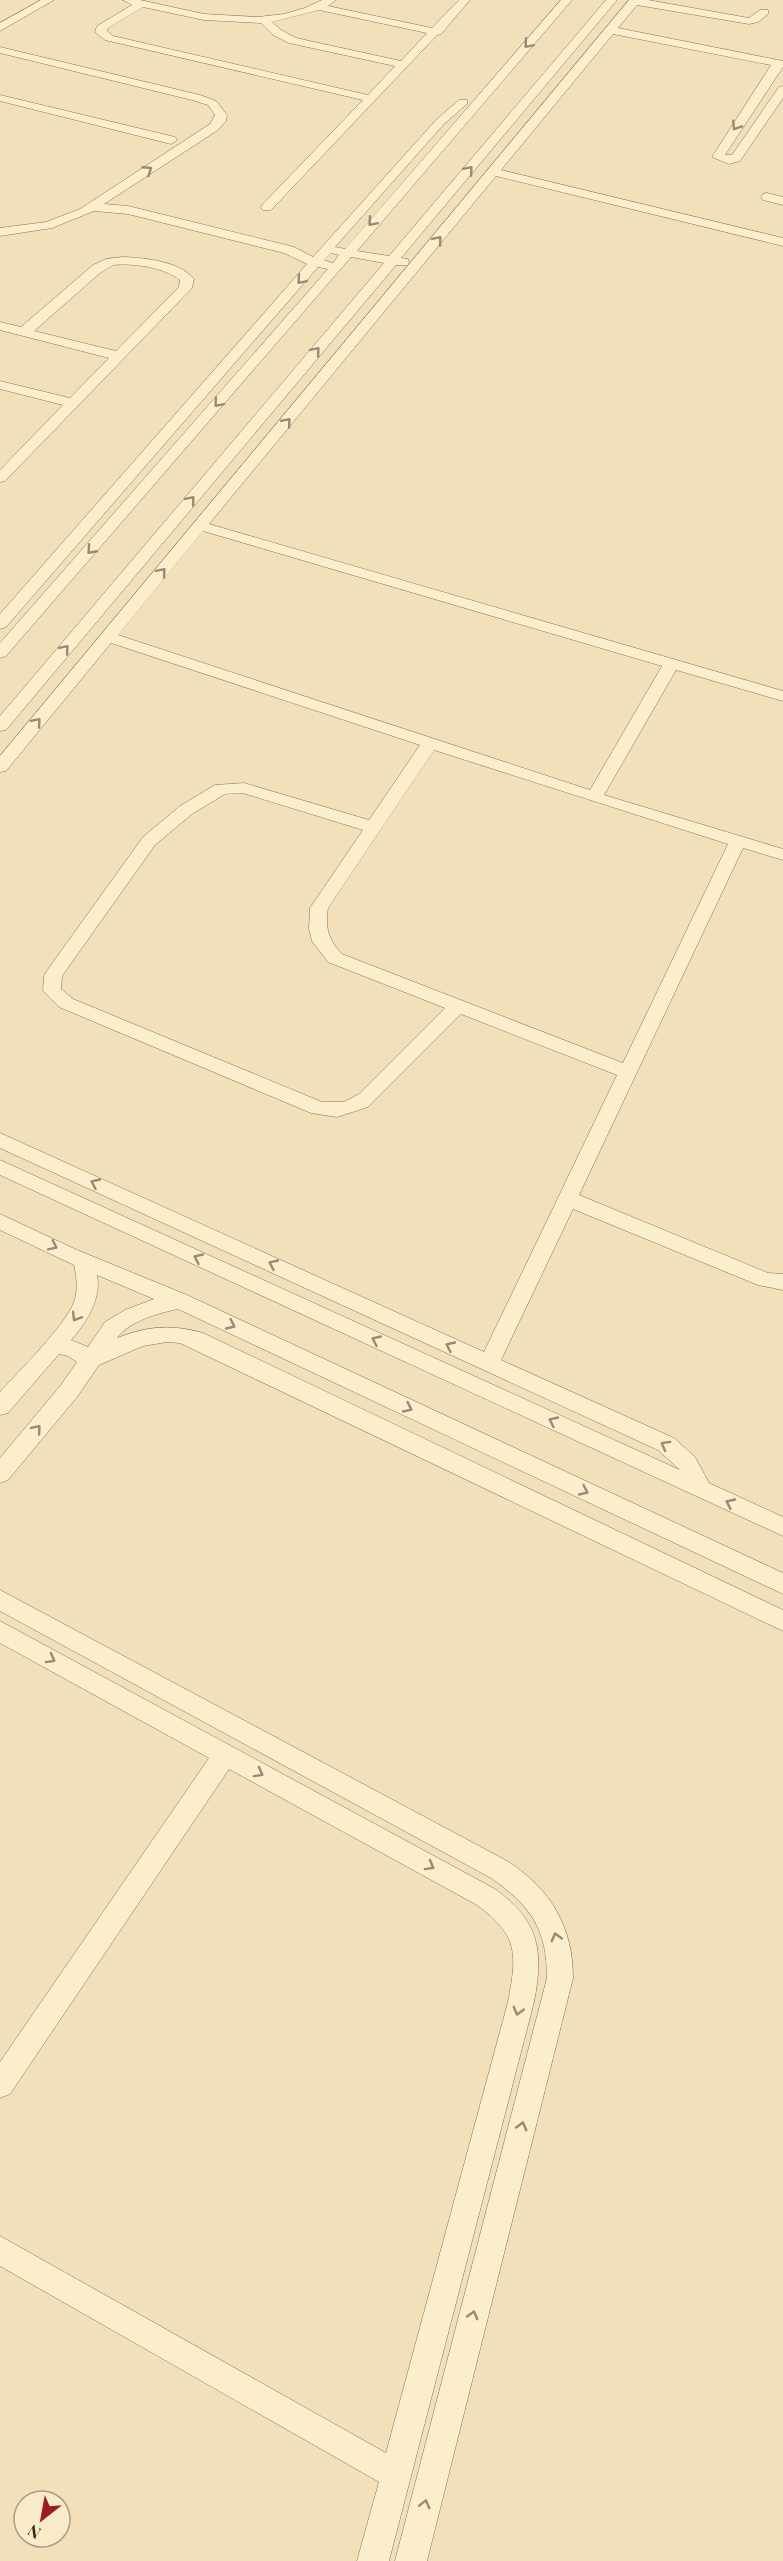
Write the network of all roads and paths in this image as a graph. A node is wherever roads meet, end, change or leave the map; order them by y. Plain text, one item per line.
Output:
1 (49, 0) edge
2 (128, 0) edge
3 (332, 0) edge
4 (465, 0) edge
5 (567, 0) edge
6 (612, 0) edge
7 (635, 0) edge
8 (141, 4) junction
9 (320, 7) junction
10 (8, 11) dead end
11 (764, 12) dead end
12 (24, 15) junction
13 (264, 19) junction
14 (0, 28) edge
15 (612, 30) junction
16 (437, 32) junction
17 (515, 38) dead end
18 (0, 50) edge
19 (0, 59) edge
20 (405, 64) junction
21 (780, 64) edge
22 (96, 78) junction
23 (783, 88) edge
24 (0, 98) edge
25 (372, 99) junction
26 (752, 101) junction
27 (772, 104) junction
28 (199, 112) dead end
29 (494, 172) junction
30 (101, 187) junction
31 (117, 190) junction
32 (767, 197) dead end
33 (79, 201) junction
34 (783, 201) edge
35 (92, 207) junction
36 (267, 207) dead end
37 (0, 222) edge
38 (0, 232) edge
39 (783, 242) edge
40 (329, 247) junction
41 (346, 253) junction
42 (393, 260) junction
43 (315, 263) junction
44 (418, 264) junction
45 (334, 266) junction
46 (0, 326) edge
47 (24, 332) junction
48 (118, 356) junction
49 (0, 385) edge
50 (73, 403) junction
51 (0, 478) edge
52 (201, 526) junction
53 (0, 624) edge
54 (108, 637) junction
55 (0, 653) edge
56 (671, 664) junction
57 (783, 696) edge
58 (0, 726) edge
59 (431, 741) junction
60 (0, 767) edge
61 (594, 796) junction
62 (373, 827) junction
63 (738, 841) junction
64 (783, 855) edge
65 (458, 1006) junction
66 (628, 1072) junction
67 (0, 1140) edge
68 (0, 1167) edge
69 (568, 1199) junction
70 (0, 1221) edge
71 (84, 1261) junction
72 (783, 1282) edge
73 (180, 1301) junction
74 (54, 1345) junction
75 (90, 1360) junction
76 (489, 1363) junction
77 (0, 1407) edge
78 (0, 1474) edge
79 (700, 1489) junction
80 (783, 1527) edge
81 (783, 1584) edge
82 (0, 1600) edge
83 (783, 1621) edge
84 (0, 1631) edge
85 (225, 1754) junction
86 (0, 2085) edge
87 (0, 2250) edge
88 (396, 2475) junction
89 (373, 2561) edge
90 (411, 2561) edge

1 - 12 street
2 - 8 street
3 - 9 street
4 - 16 street
5 -> 41 street
42 -> 6 street
7 - 11 street
7 - 15 street
8 - 13 street
8 - 25 street
9 - 13 street
9 - 16 street
10 - 12 street
12 - 14 street
13 - 20 street
15 - 21 street
15 - 29 street
16 - 20 street
17 - 40 street
18 - 22 street
19 - 22 street
20 - 25 street
21 - 26 street
22 - 28 street
31 -> 22 street
23 - 27 street
24 - 30 street
25 - 36 street
26 - 27 street
26 -> 27 street
29 - 39 street
44 -> 29 street
30 - 31 street
30 - 33 street
31 - 35 street
31 - 40 street
32 - 34 street
33 - 35 street
33 - 37 street
35 - 38 street
35 - 43 street
40 - 41 street
40 - 43 street
41 - 42 street
41 - 45 street
42 - 44 street
58 -> 42 street
43 - 45 street
43 -> 53 street
52 -> 44 street
45 -> 55 street
46 - 47 street
47 - 48 street
47 - 48 street
48 - 50 street
49 - 50 street
50 - 51 street
54 -> 52 street
52 - 56 street
54 - 59 street
60 -> 54 street
56 - 57 street
56 - 61 street
59 - 61 street
59 - 62 street
61 - 63 street
62 - 65 street
62 - 65 street
63 - 64 street
63 - 66 street
65 - 66 street
66 - 69 street
76 -> 67 street
79 -> 68 street
69 - 72 street
69 - 76 street
70 -> 71 street
71 - 73 street
71 -> 74 street
73 - 75 street
73 -> 81 street
74 - 75 street
74 - 77 street
78 -> 75 street
75 - 83 street
79 -> 76 street
80 -> 79 street
90 -> 82 street
84 -> 85 street
85 - 86 street
85 -> 88 street
87 - 88 street
88 - 89 street

